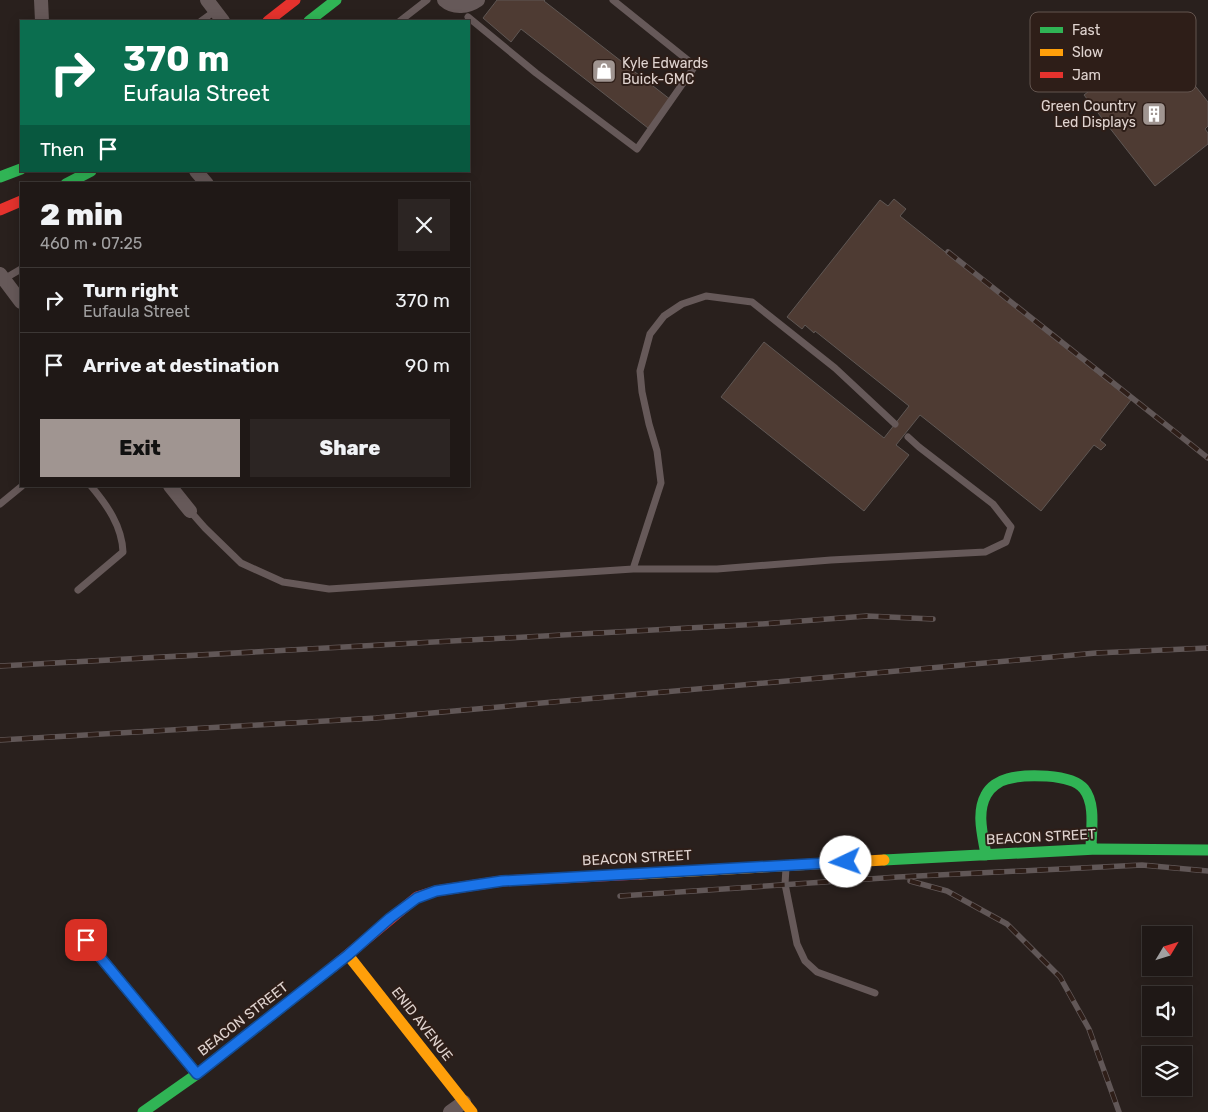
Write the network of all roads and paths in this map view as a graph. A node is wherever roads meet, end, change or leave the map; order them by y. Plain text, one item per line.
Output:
1 (41, 0) edge
2 (295, 0) edge
3 (336, 0) edge
4 (427, 0) edge
5 (444, 0) edge
6 (613, 0) edge
7 (477, 1) edge
8 (215, 11) edge
9 (467, 19) edge
10 (42, 20) edge
11 (202, 20) edge
12 (269, 20) edge
13 (310, 20) edge
14 (401, 20) edge
15 (470, 21) edge
16 (20, 169) edge
17 (1, 172) edge
18 (197, 172) edge
19 (89, 175) edge
20 (71, 182) edge
21 (205, 182) edge
22 (20, 202) edge
23 (0, 210) edge
24 (20, 269) edge
25 (2, 277) edge
26 (20, 301) edge
27 (895, 424) dead end
28 (908, 437) dead end
29 (21, 487) edge
30 (92, 487) edge
31 (171, 487) edge
32 (0, 504) edge
33 (190, 511) joint
34 (633, 569) junction
35 (78, 590) dead end
36 (1091, 849) junction
37 (1208, 850) edge
38 (986, 855) junction
39 (786, 865) junction
40 (86, 940) dead end
41 (348, 955) junction
42 (875, 993) dead end
43 (197, 1074) junction
44 (468, 1107) edge
45 (143, 1112) edge
46 (450, 1112) edge

1 - 10 street
2 - 12 street
3 - 13 street
4 - 14 lane
5 - 7 street
6 - 15 lane
7 - 9 lane
8 - 11 lane
16 - 17 street
18 - 21 street
19 - 20 street
22 - 23 street
24 - 25 lane
25 - 26 street
27 - 34 lane
28 - 34 lane
29 - 32 lane
30 - 35 lane
31 - 33 street
33 - 34 lane
36 - 37 street, BEACON STREET
36 - 38 street, BEACON STREET
36 - 38 street
38 - 39 street, BEACON STREET
39 - 41 street, BEACON STREET
39 - 42 lane
40 - 43 street
41 - 43 street, BEACON STREET
41 - 44 street, ENID AVENUE
43 - 45 street, BEACON STREET
44 - 46 street

